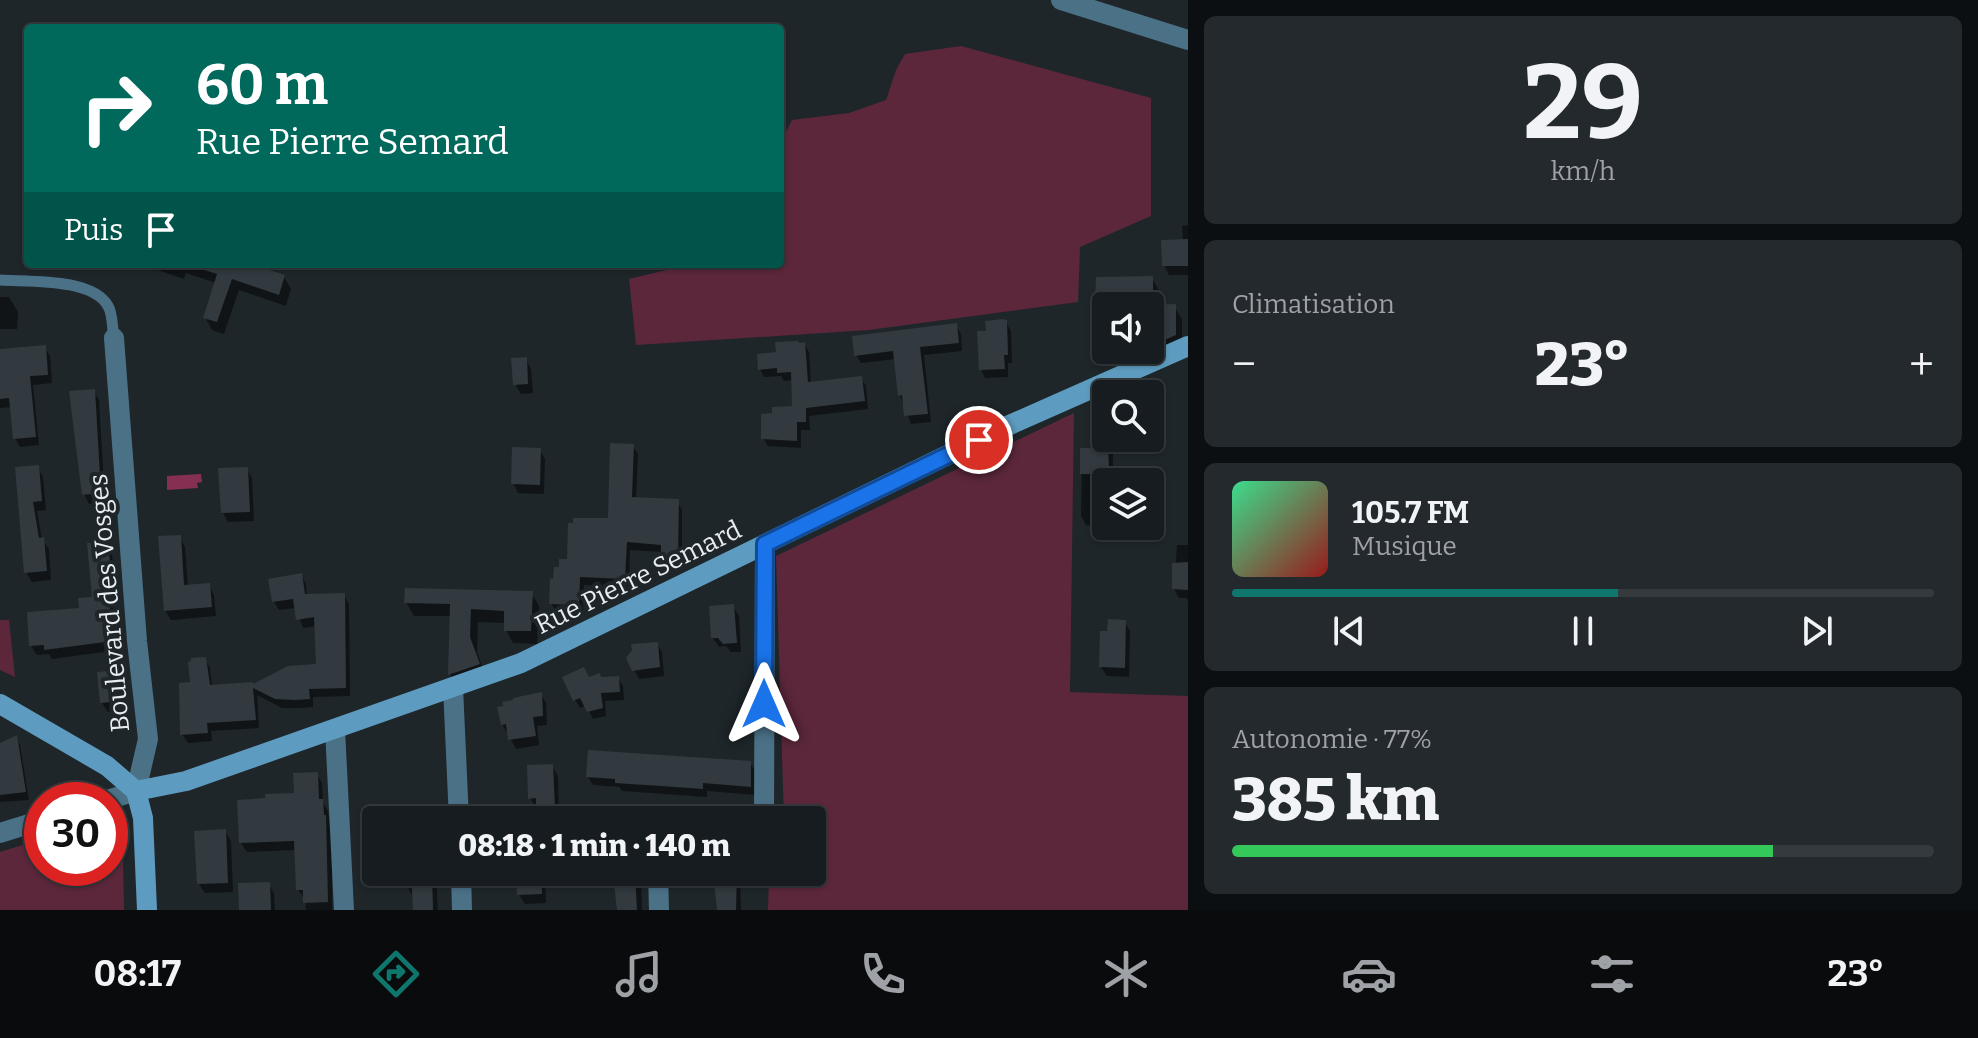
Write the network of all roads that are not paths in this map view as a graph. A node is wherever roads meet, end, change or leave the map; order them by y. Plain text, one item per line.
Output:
1 (1061, 0) edge
2 (1188, 40) edge
3 (0, 280) edge
4 (114, 338) joint
5 (1188, 346) edge
6 (765, 544) junction
7 (453, 687) junction
8 (0, 704) edge
9 (335, 729) junction
10 (136, 791) junction
11 (128, 793) edge
12 (458, 806) edge
13 (764, 806) edge
14 (24, 826) edge
15 (0, 833) edge
16 (461, 886) edge
17 (658, 886) edge
18 (147, 910) edge
19 (344, 910) edge
20 (462, 910) edge
21 (659, 910) edge

1 - 2 street
3 - 4 lane
4 - 10 street, Boulevard des Vosges
5 - 6 main road, Rue Pierre Semard
6 - 7 main road, Rue Pierre Semard
6 - 13 street
7 - 9 main road, Rue Pierre Semard
7 - 12 street
8 - 10 main road
9 - 10 main road, Rue Pierre Semard
9 - 19 street
10 - 11 street
10 - 18 main road, Boulevard des Vosges
14 - 15 street
16 - 20 street
17 - 21 street

